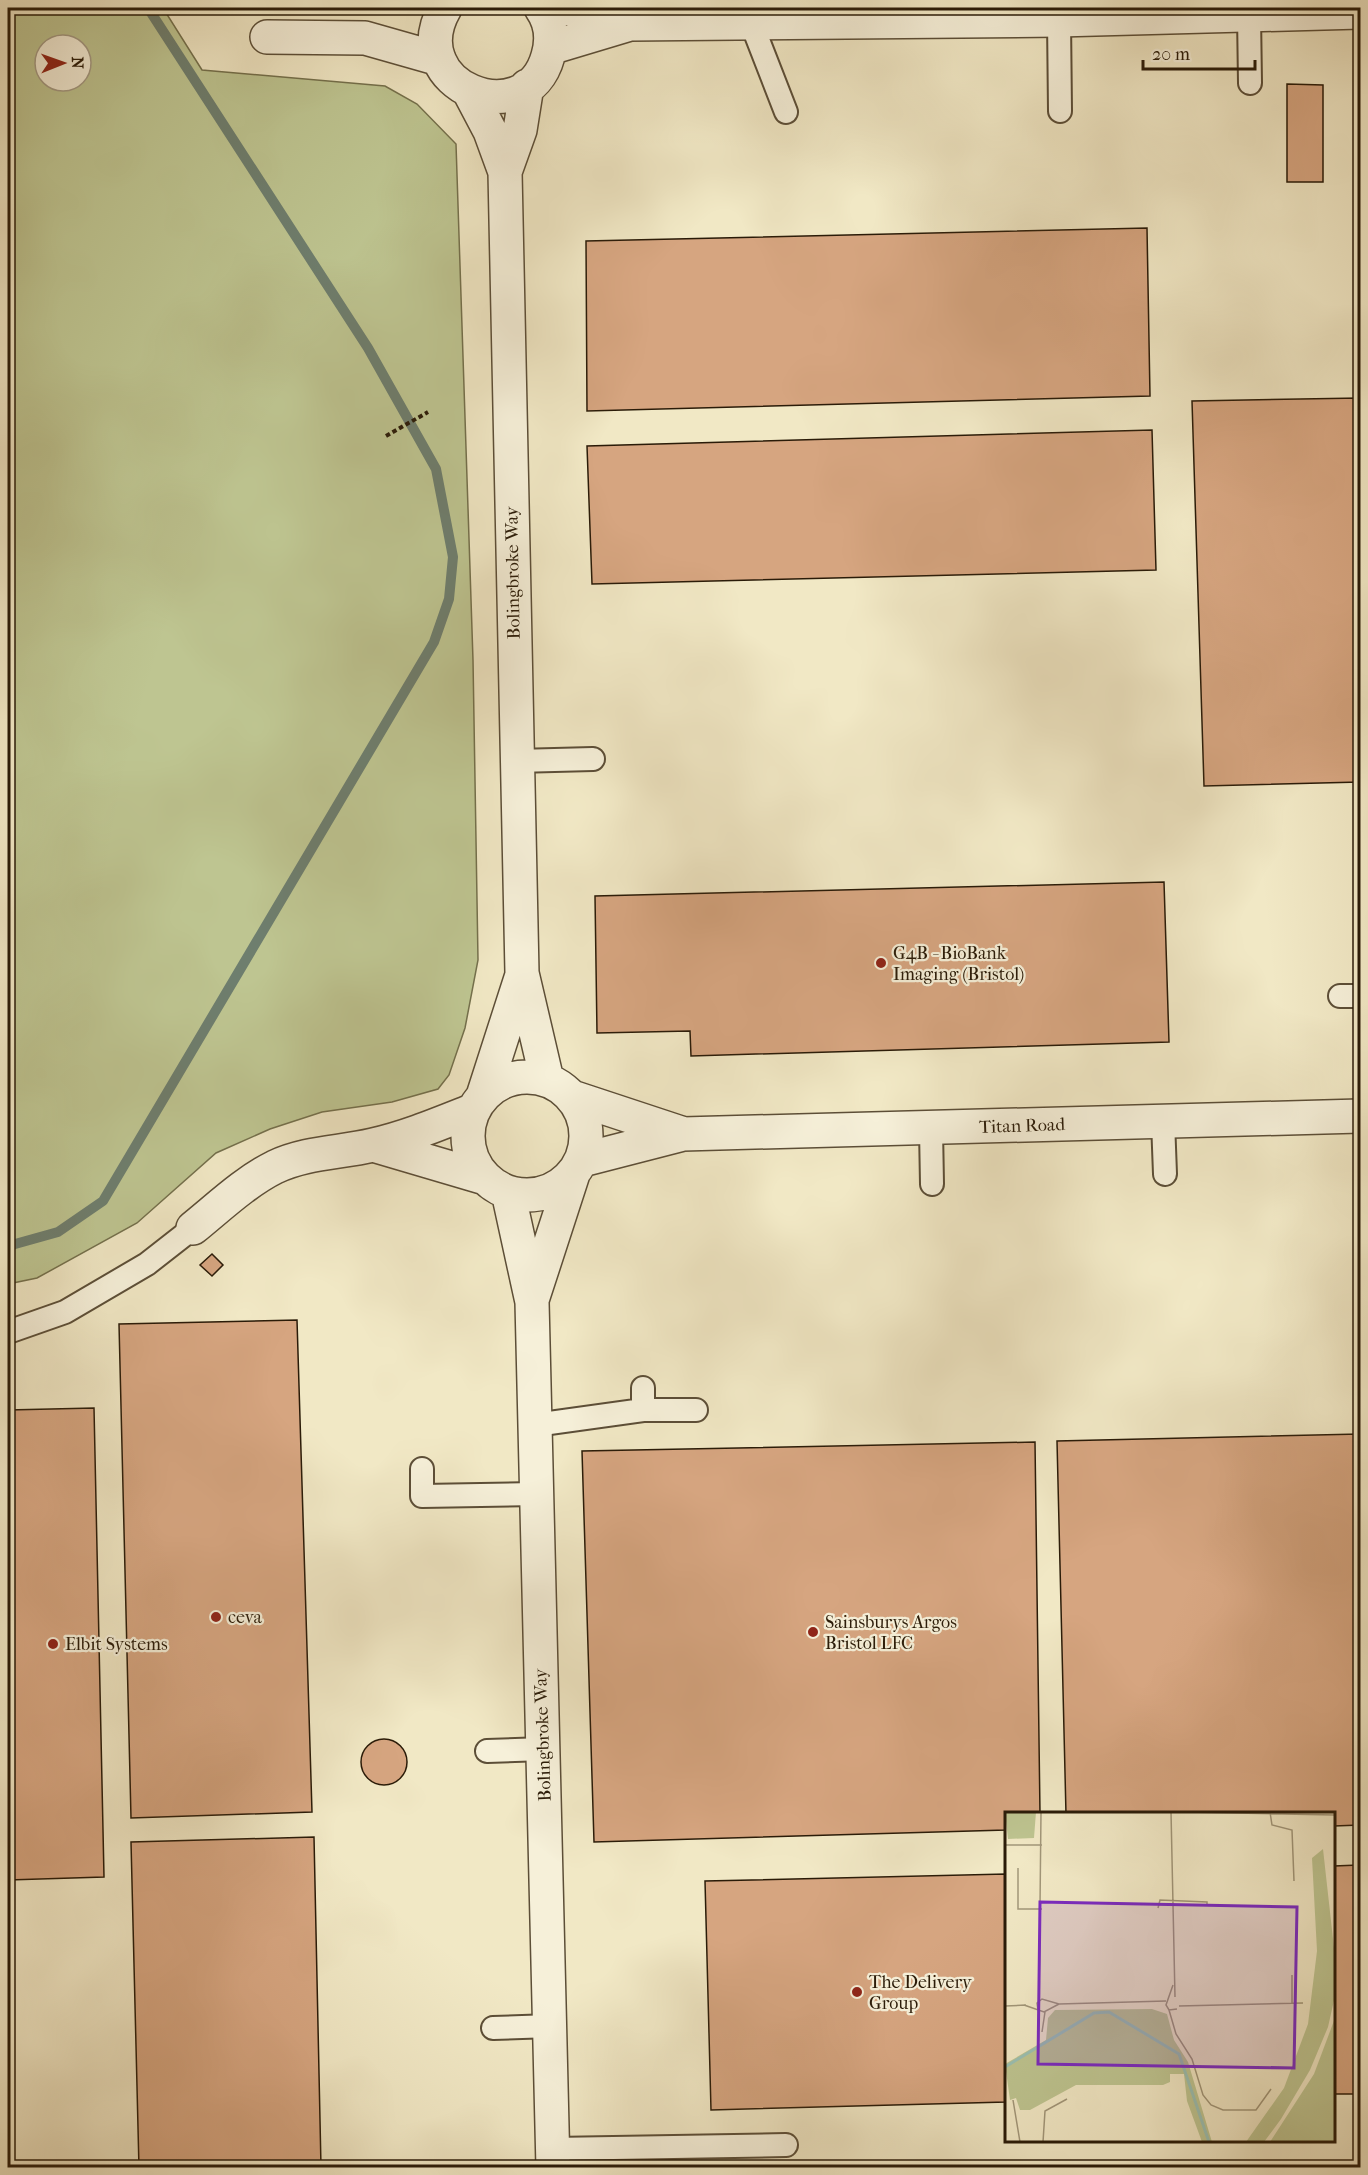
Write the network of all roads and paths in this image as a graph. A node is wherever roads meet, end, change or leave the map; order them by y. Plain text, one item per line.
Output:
1 (541, 8) edge
2 (565, 8) edge
3 (1314, 10) edge
4 (1360, 12) edge
5 (442, 13) edge
6 (1249, 15) junction
7 (770, 17) edge
8 (1059, 20) junction
9 (630, 24) junction
10 (267, 36) dead end
11 (365, 38) junction
12 (550, 48) junction
13 (438, 59) junction
14 (1250, 83) dead end
15 (527, 86) junction
16 (470, 93) junction
17 (1060, 111) dead end
18 (786, 112) dead end
19 (505, 172) junction
20 (428, 412) dead end
21 (386, 436) dead end
22 (593, 759) dead end
23 (516, 761) junction
24 (522, 973) junction
25 (560, 1089) junction
26 (479, 1103) junction
27 (1360, 1116) edge
28 (1163, 1121) junction
29 (931, 1129) junction
30 (683, 1134) junction
31 (373, 1145) junction
32 (577, 1167) junction
33 (1165, 1174) dead end
34 (932, 1184) dead end
35 (496, 1185) junction
36 (194, 1228) joint
37 (532, 1302) junction
38 (8, 1332) edge
39 (643, 1388) dead end
40 (644, 1410) junction
41 (696, 1410) dead end
42 (535, 1425) junction
43 (422, 1469) dead end
44 (536, 1494) junction
45 (544, 1749) junction
46 (487, 1751) dead end
47 (551, 2026) junction
48 (493, 2028) dead end
49 (786, 2145) dead end
50 (553, 2158) edge

1 - 12 street
2 - 9 street
3 - 4 street
3 - 6 street
5 - 11 street
5 - 13 street
6 - 8 street
6 - 14 lane
7 - 8 street
7 - 9 street
7 - 18 lane
8 - 17 lane
9 - 12 street
10 - 11 street
11 - 13 street
12 - 15 street
13 - 16 street
15 - 16 street
15 - 19 street, Bolingbroke Way
16 - 19 street, Bolingbroke Way
19 - 23 street, Bolingbroke Way
20 - 21 path
22 - 23 lane
23 - 24 street, Bolingbroke Way
24 - 25 street, Bolingbroke Way
24 - 26 street, Bolingbroke Way
25 - 26 street
25 - 30 street, Titan Road
25 - 32 street
26 - 31 street
26 - 35 street
27 - 28 street, Titan Road
28 - 29 street, Titan Road
28 - 33 lane
29 - 30 street, Titan Road
29 - 34 lane
30 - 32 street, Titan Road
31 - 35 street
31 - 36 street
32 - 35 street
32 - 37 street, Bolingbroke Way
35 - 37 street, Bolingbroke Way
36 - 38 lane
37 - 42 street, Bolingbroke Way
39 - 40 lane
40 - 41 lane
40 - 42 lane
42 - 44 street, Bolingbroke Way
43 - 44 lane
44 - 45 street, Bolingbroke Way
45 - 46 lane
45 - 47 street, Bolingbroke Way
47 - 48 lane
47 - 50 street, Bolingbroke Way
49 - 50 lane

